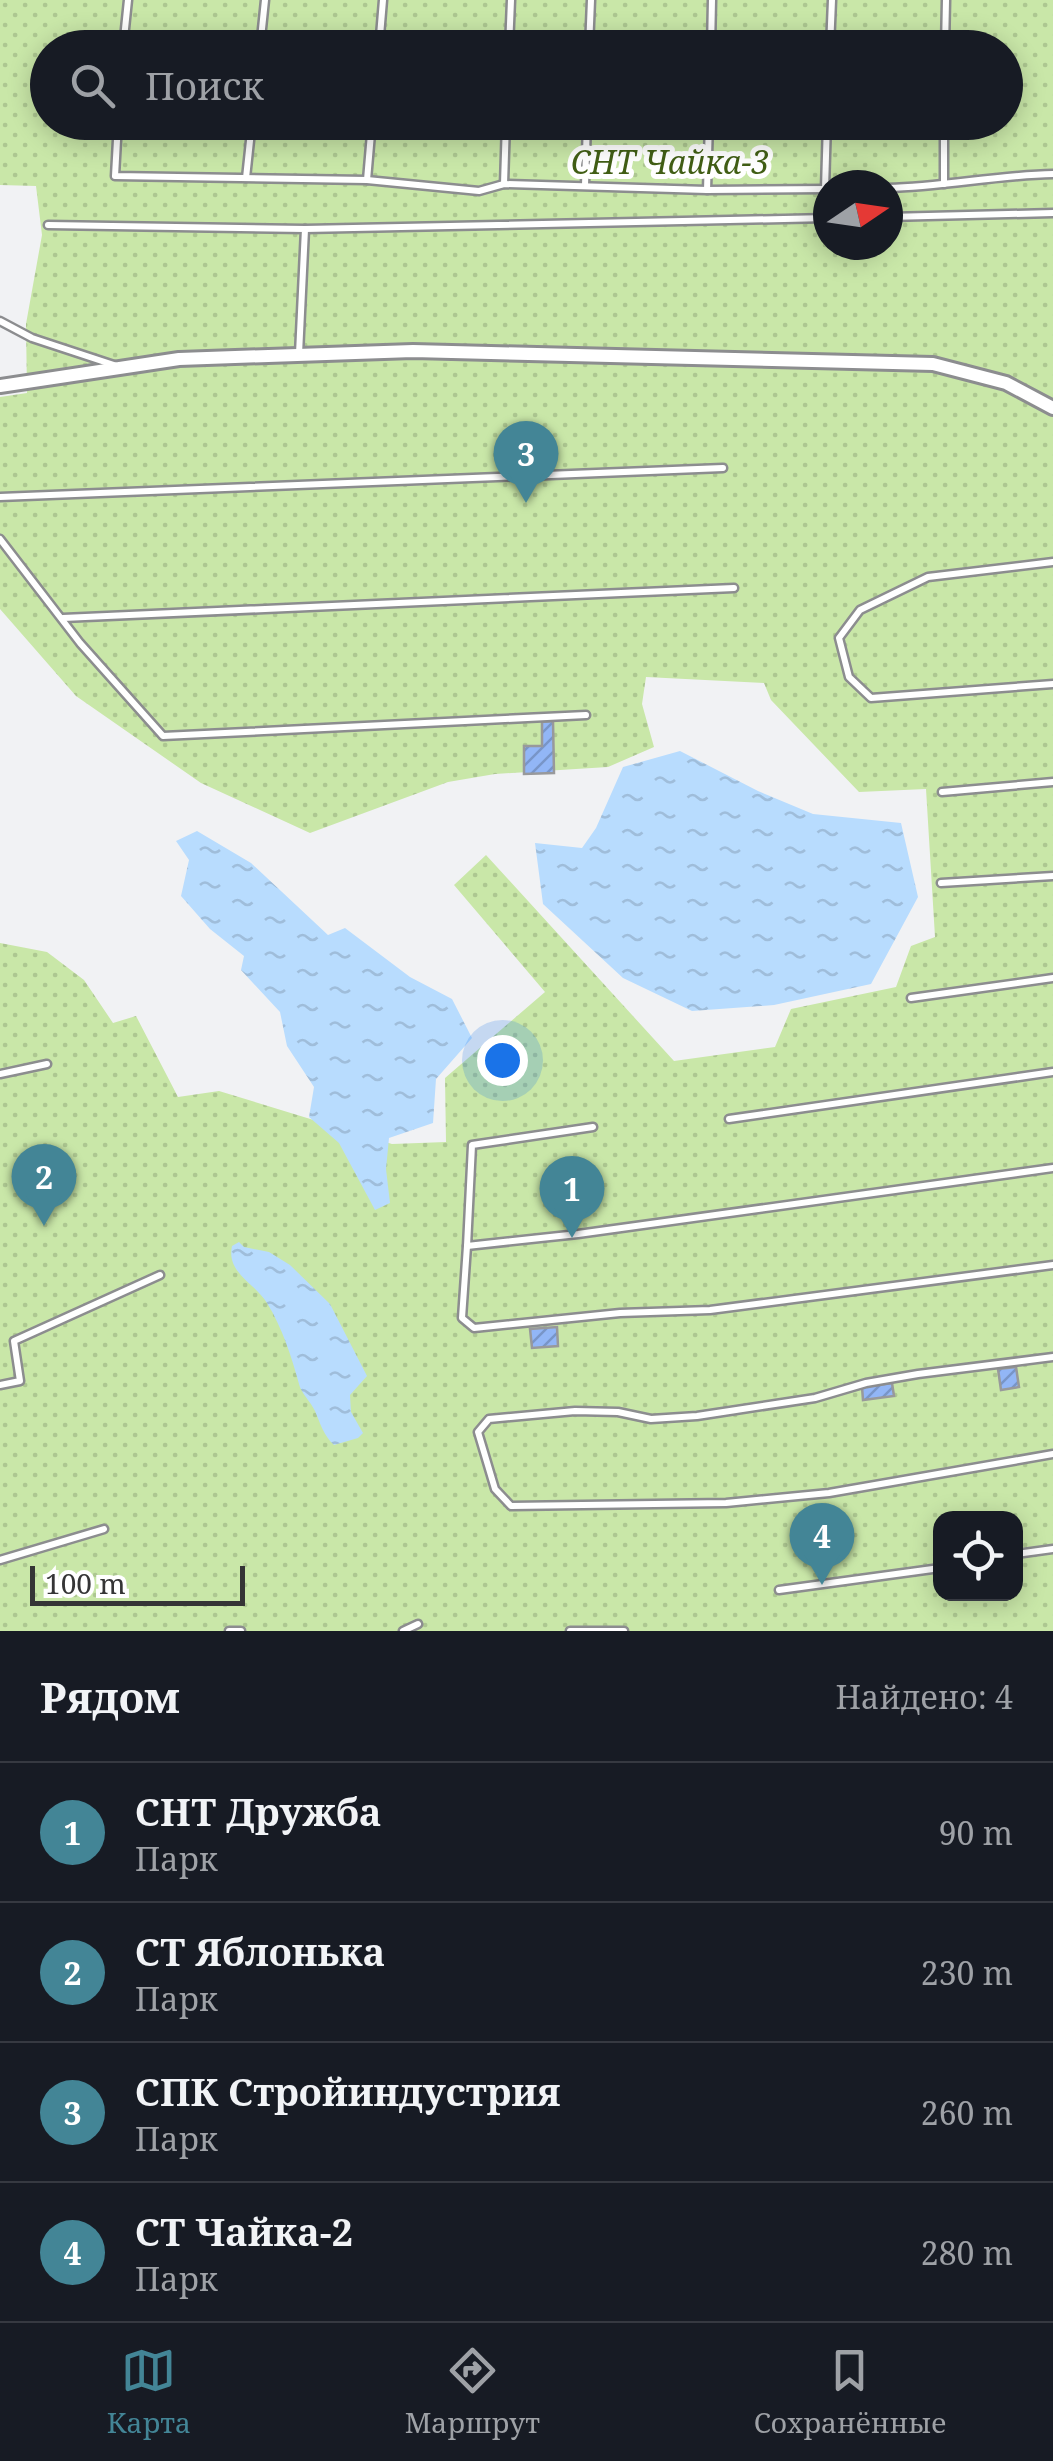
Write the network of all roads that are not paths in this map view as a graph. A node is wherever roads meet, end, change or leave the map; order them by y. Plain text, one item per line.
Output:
1 (128, 0) edge
2 (265, 0) edge
3 (383, 0) edge
4 (511, 0) edge
5 (591, 0) edge
6 (712, 0) edge
7 (832, 0) edge
8 (946, 0) edge
9 (126, 30) edge
10 (262, 30) edge
11 (380, 30) edge
12 (510, 30) edge
13 (590, 30) edge
14 (711, 30) edge
15 (831, 30) edge
16 (945, 30) edge
17 (117, 140) edge
18 (250, 140) edge
19 (370, 140) edge
20 (505, 140) edge
21 (587, 140) edge
22 (709, 140) edge
23 (827, 140) edge
24 (944, 140) edge
25 (826, 170) edge
26 (1053, 174) edge
27 (246, 178) junction
28 (367, 180) junction
29 (504, 184) junction
30 (944, 184) junction
31 (586, 186) junction
32 (903, 188) edge
33 (708, 190) junction
34 (813, 190) edge
35 (1053, 213) edge
36 (903, 217) edge
37 (813, 218) edge
38 (48, 225) dead end
39 (305, 229) junction
40 (0, 321) edge
41 (300, 355) junction
42 (123, 368) junction
43 (0, 386) edge
44 (1053, 408) edge
45 (723, 468) dead end
46 (0, 496) edge
47 (0, 538) edge
48 (1053, 562) edge
49 (734, 588) dead end
50 (61, 618) junction
51 (1053, 684) edge
52 (586, 715) dead end
53 (1053, 782) edge
54 (942, 792) dead end
55 (1053, 876) edge
56 (941, 882) dead end
57 (1053, 978) edge
58 (910, 998) dead end
59 (46, 1064) dead end
60 (1053, 1072) edge
61 (0, 1074) edge
62 (729, 1119) dead end
63 (593, 1127) dead end
64 (1053, 1168) edge
65 (467, 1246) junction
66 (1053, 1265) edge
67 (160, 1275) dead end
68 (1053, 1357) edge
69 (0, 1385) edge
70 (1053, 1454) edge
71 (104, 1529) dead end
72 (1053, 1549) edge
73 (1023, 1553) edge
74 (0, 1560) edge
75 (933, 1569) edge
76 (780, 1590) dead end
77 (418, 1624) dead end
78 (228, 1631) edge
79 (241, 1631) edge
80 (403, 1631) edge
81 (570, 1631) edge
82 (624, 1631) edge

1 - 9 lane
2 - 10 lane
3 - 11 lane
4 - 12 lane
5 - 13 lane
6 - 14 lane
7 - 15 lane
8 - 16 lane
17 - 27 lane
18 - 27 lane
19 - 28 lane
20 - 29 lane
21 - 31 lane
22 - 33 lane
23 - 25 lane
24 - 30 lane
26 - 30 lane
27 - 28 lane
28 - 29 lane
29 - 31 lane
30 - 32 lane
31 - 33 lane
33 - 34 lane
35 - 36 lane
37 - 39 lane
38 - 39 lane
39 - 41 lane
40 - 42 lane
41 - 42 street
41 - 44 street
42 - 43 street
45 - 46 lane
47 - 50 lane
48 - 51 lane
49 - 50 lane
50 - 52 lane
53 - 54 lane
55 - 56 lane
57 - 58 lane
59 - 61 lane
60 - 62 lane
63 - 65 lane
64 - 65 lane
65 - 66 lane
67 - 69 lane
68 - 70 lane
71 - 74 lane
72 - 73 lane
75 - 76 lane
77 - 80 lane
78 - 79 lane
81 - 82 lane

